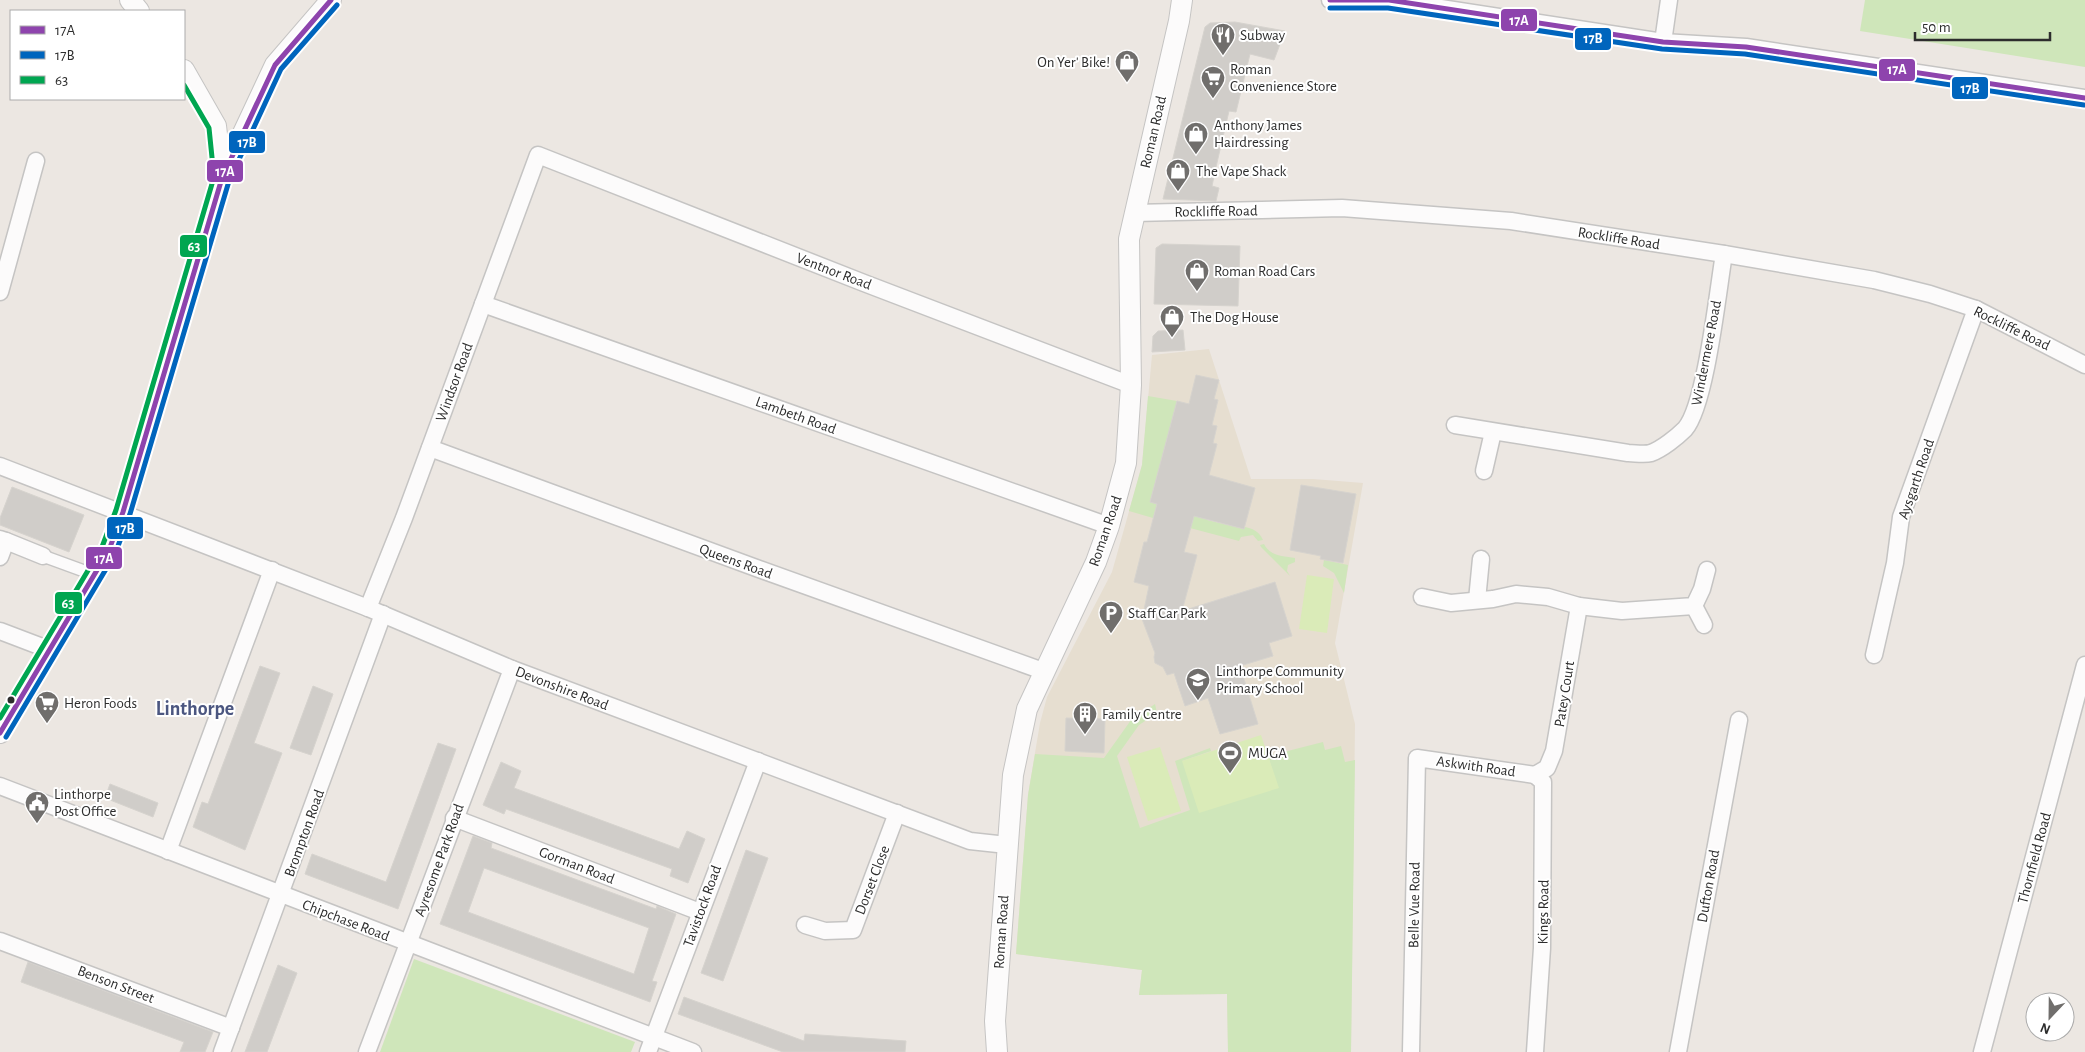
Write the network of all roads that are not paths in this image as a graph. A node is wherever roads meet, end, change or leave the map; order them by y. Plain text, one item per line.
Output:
1 (130, 0) edge
2 (331, 0) edge
3 (1182, 0) edge
4 (1330, 0) edge
5 (1668, 0) edge
6 (138, 10) edge
7 (1663, 42) junction
8 (185, 72) edge
9 (2085, 98) edge
10 (538, 155) joint
11 (36, 161) dead end
12 (222, 178) junction
13 (1134, 212) junction
14 (1724, 254) junction
15 (0, 292) edge
16 (483, 304) junction
17 (1976, 309) junction
18 (2085, 365) edge
19 (1131, 385) junction
20 (1454, 425) dead end
21 (1493, 432) junction
22 (430, 448) junction
23 (0, 466) edge
24 (1484, 471) dead end
25 (123, 512) junction
26 (1109, 526) junction
27 (3, 540) edge
28 (43, 556) joint
29 (0, 557) edge
30 (1481, 559) dead end
31 (272, 570) junction
32 (1707, 570) dead end
33 (95, 575) junction
34 (1422, 596) dead end
35 (1477, 600) junction
36 (1579, 606) junction
37 (1694, 606) junction
38 (375, 611) junction
39 (1704, 625) dead end
40 (0, 631) edge
41 (50, 650) junction
42 (1874, 654) dead end
43 (2085, 665) edge
44 (512, 669) junction
45 (1044, 671) junction
46 (1738, 720) dead end
47 (0, 733) edge
48 (1417, 758) joint
49 (758, 761) junction
50 (1535, 775) junction
51 (0, 786) edge
52 (897, 814) junction
53 (454, 818) junction
54 (1008, 845) junction
55 (168, 851) junction
56 (281, 894) junction
57 (700, 912) junction
58 (806, 925) dead end
59 (0, 941) edge
60 (408, 943) junction
61 (231, 1028) junction
62 (651, 1045) edge
63 (222, 1052) edge
64 (367, 1052) edge
65 (693, 1052) edge
66 (997, 1052) edge
67 (1411, 1052) edge
68 (1535, 1052) edge
69 (1678, 1052) edge
70 (1982, 1052) edge

1 - 6 street
2 - 12 street
3 - 13 street, Roman Road
4 - 7 street
5 - 7 street
7 - 9 street
8 - 12 street
10 - 16 street, Windsor Road
10 - 19 street, Ventnor Road
11 - 15 street
12 - 25 street
13 - 14 street, Rockliffe Road
13 - 19 street, Roman Road
14 - 17 street, Rockliffe Road
14 - 21 street, Windermere Road
16 - 22 street, Windsor Road
16 - 26 street, Lambeth Road
17 - 18 street, Rockliffe Road
17 - 42 street, Aysgarth Road
19 - 26 street, Roman Road
20 - 21 street, Windermere Road
21 - 24 street
22 - 38 street, Windsor Road
22 - 45 street, Queens Road
23 - 25 street, Devonshire Road
25 - 31 street, Devonshire Road
25 - 33 street
26 - 45 street, Roman Road
27 - 28 street
27 - 29 street
28 - 33 street
30 - 35 street
31 - 38 street, Devonshire Road
31 - 55 street
32 - 37 street
33 - 41 street
34 - 35 street
35 - 36 street
36 - 37 street
36 - 50 street, Patey Court
37 - 39 street
38 - 44 street, Devonshire Road
38 - 56 street, Brompton Road
40 - 41 street
41 - 47 street
43 - 70 street, Thornfield Road
44 - 49 street, Devonshire Road
44 - 53 street, Ayresome Park Road
45 - 54 street, Roman Road
46 - 69 street, Dufton Road
48 - 50 street, Askwith Road
48 - 67 street, Belle Vue Road
49 - 52 street, Devonshire Road
49 - 57 street, Tavistock Road
50 - 68 street, Kings Road
51 - 55 street, Chipchase Road
52 - 54 street, Devonshire Road
52 - 58 street, Dorset Close
53 - 57 street, Gorman Road
53 - 60 street, Ayresome Park Road
54 - 66 street, Roman Road
55 - 56 street, Chipchase Road
56 - 60 street, Chipchase Road
56 - 61 street, Brompton Road
57 - 62 street, Tavistock Road
59 - 61 street, Benson Street
60 - 62 street, Chipchase Road
60 - 64 street, Ayresome Park Road
61 - 63 street, Brompton Road
62 - 65 street, Chipchase Road

